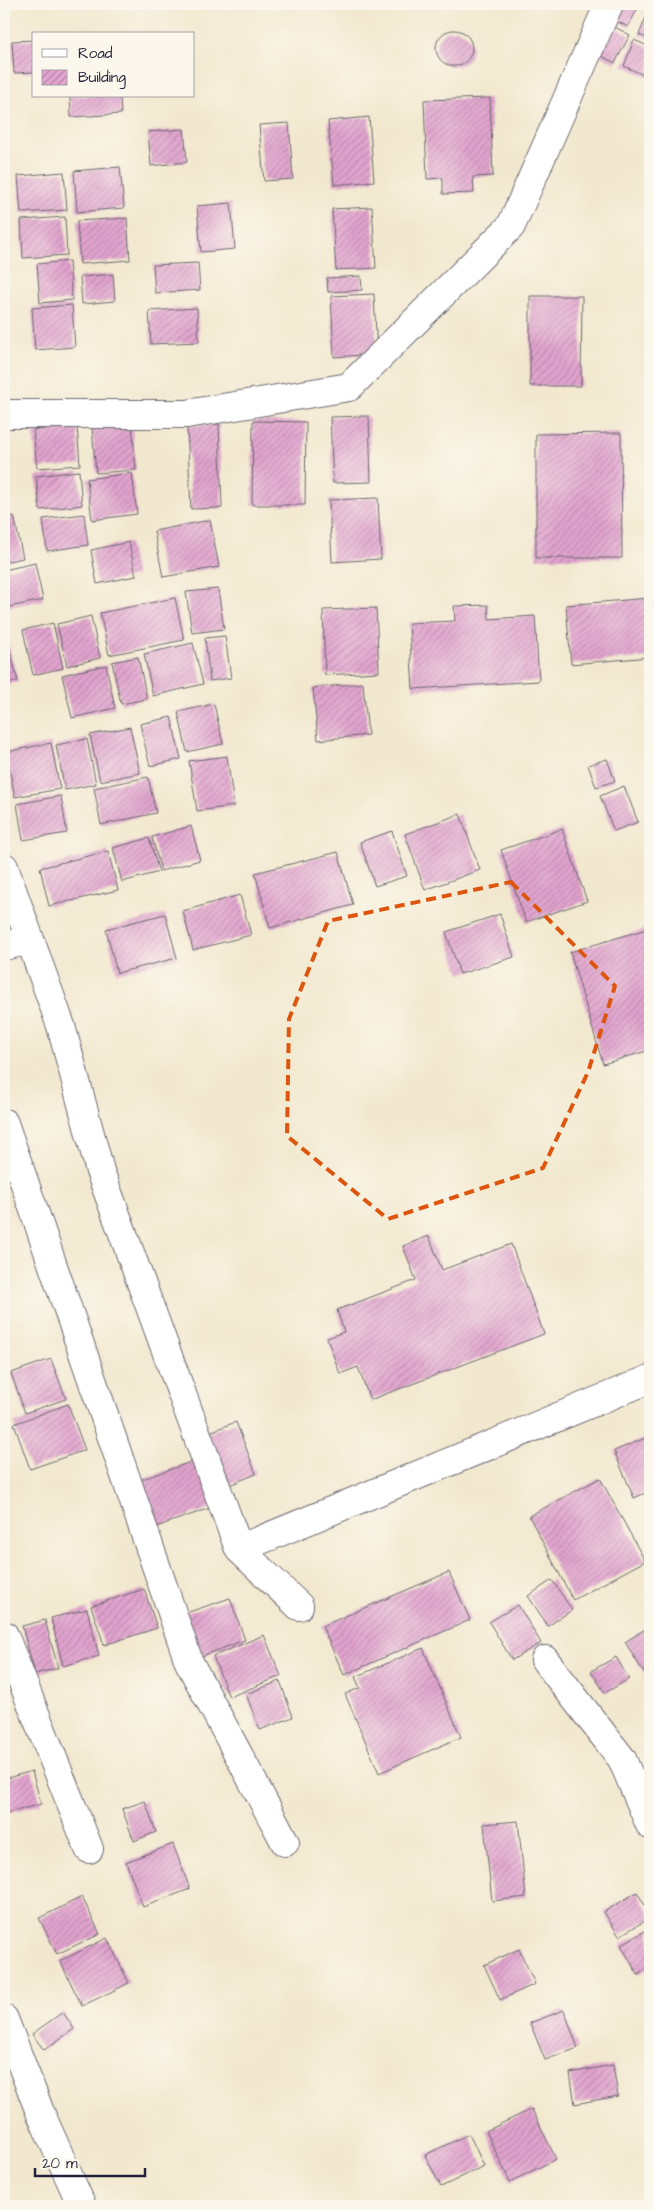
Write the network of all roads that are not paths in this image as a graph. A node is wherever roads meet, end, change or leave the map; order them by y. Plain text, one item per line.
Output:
1 (609, 4) edge
2 (4, 414) edge
3 (4, 867) edge
4 (30, 940) junction
5 (4, 946) edge
6 (4, 1123) edge
7 (650, 1379) edge
8 (239, 1549) junction
9 (299, 1606) dead end
10 (4, 1635) edge
11 (545, 1660) dead end
12 (650, 1825) edge
13 (285, 1842) dead end
14 (89, 1849) dead end
15 (4, 2019) edge
16 (82, 2206) edge

1 - 2 street
3 - 4 street
4 - 5 street
4 - 8 street
6 - 13 street
7 - 8 street
8 - 9 street
10 - 14 street
11 - 12 street
15 - 16 street

